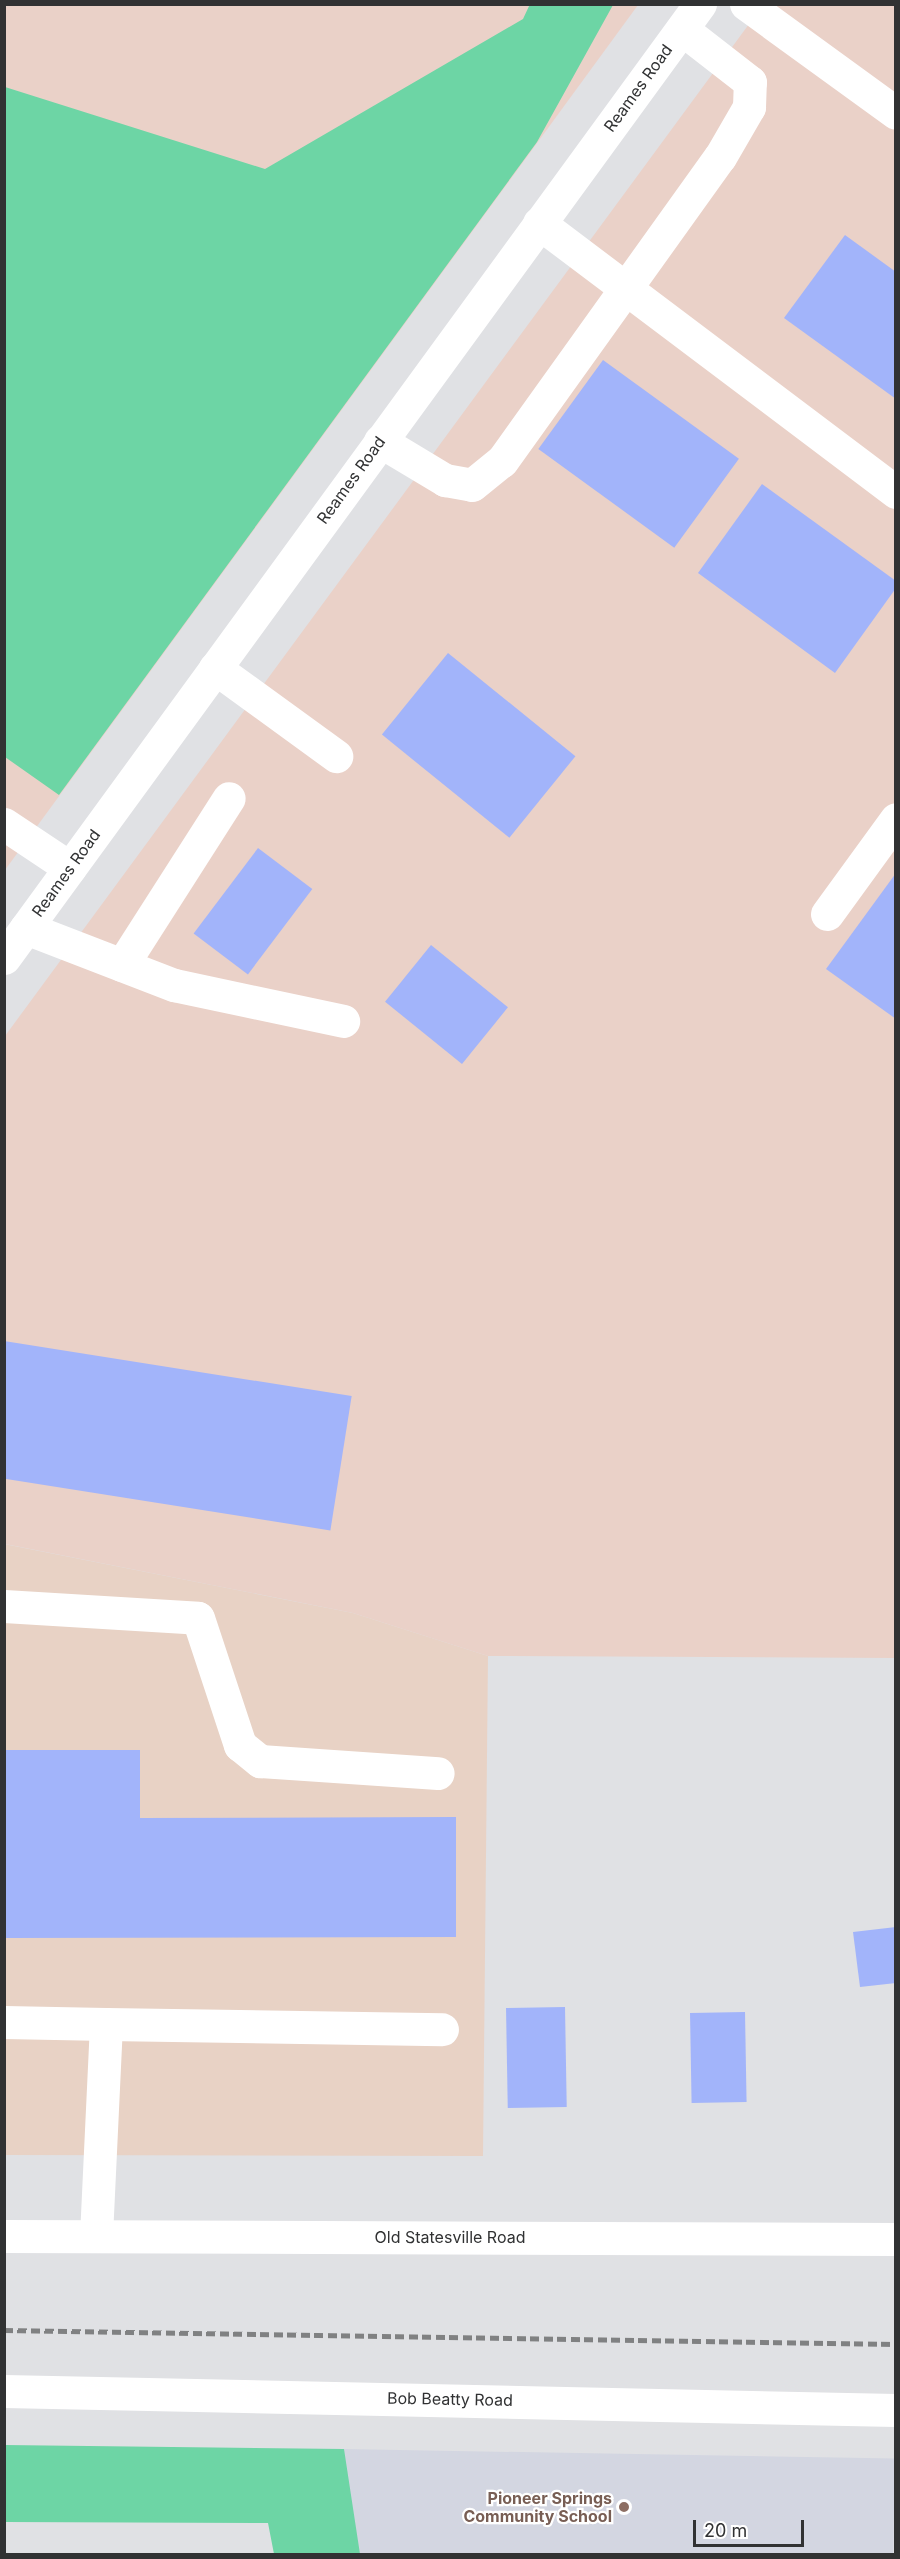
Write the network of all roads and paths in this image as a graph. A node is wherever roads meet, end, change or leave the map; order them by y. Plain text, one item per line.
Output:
1 (746, 4) edge
2 (691, 17) edge
3 (896, 113) edge
4 (539, 223) junction
5 (624, 290) junction
6 (380, 441) junction
7 (896, 492) edge
8 (215, 668) junction
9 (336, 756) dead end
10 (230, 798) dead end
11 (896, 819) edge
12 (4, 824) edge
13 (70, 868) junction
14 (826, 914) dead end
15 (26, 928) junction
16 (4, 958) edge
17 (122, 965) junction
18 (343, 1021) dead end
19 (4, 1606) edge
20 (438, 1773) dead end
21 (4, 2022) edge
22 (106, 2024) junction
23 (442, 2029) dead end
24 (4, 2236) edge
25 (96, 2236) junction
26 (896, 2239) edge
27 (4, 2391) edge
28 (896, 2410) edge

1 - 3 main road
2 - 4 main road, Reames Road
2 - 5 main road
4 - 5 main road
4 - 6 main road, Reames Road
5 - 6 main road
5 - 7 main road
6 - 8 main road, Reames Road
8 - 9 main road
8 - 13 main road, Reames Road
10 - 17 main road
11 - 14 main road
12 - 13 main road
13 - 15 main road, Reames Road
15 - 16 main road, Reames Road
15 - 17 main road
17 - 18 main road
19 - 20 main road
21 - 22 main road
22 - 23 main road
22 - 25 main road
24 - 25 main road, Old Statesville Road
25 - 26 main road, Old Statesville Road
27 - 28 main road, Bob Beatty Road

